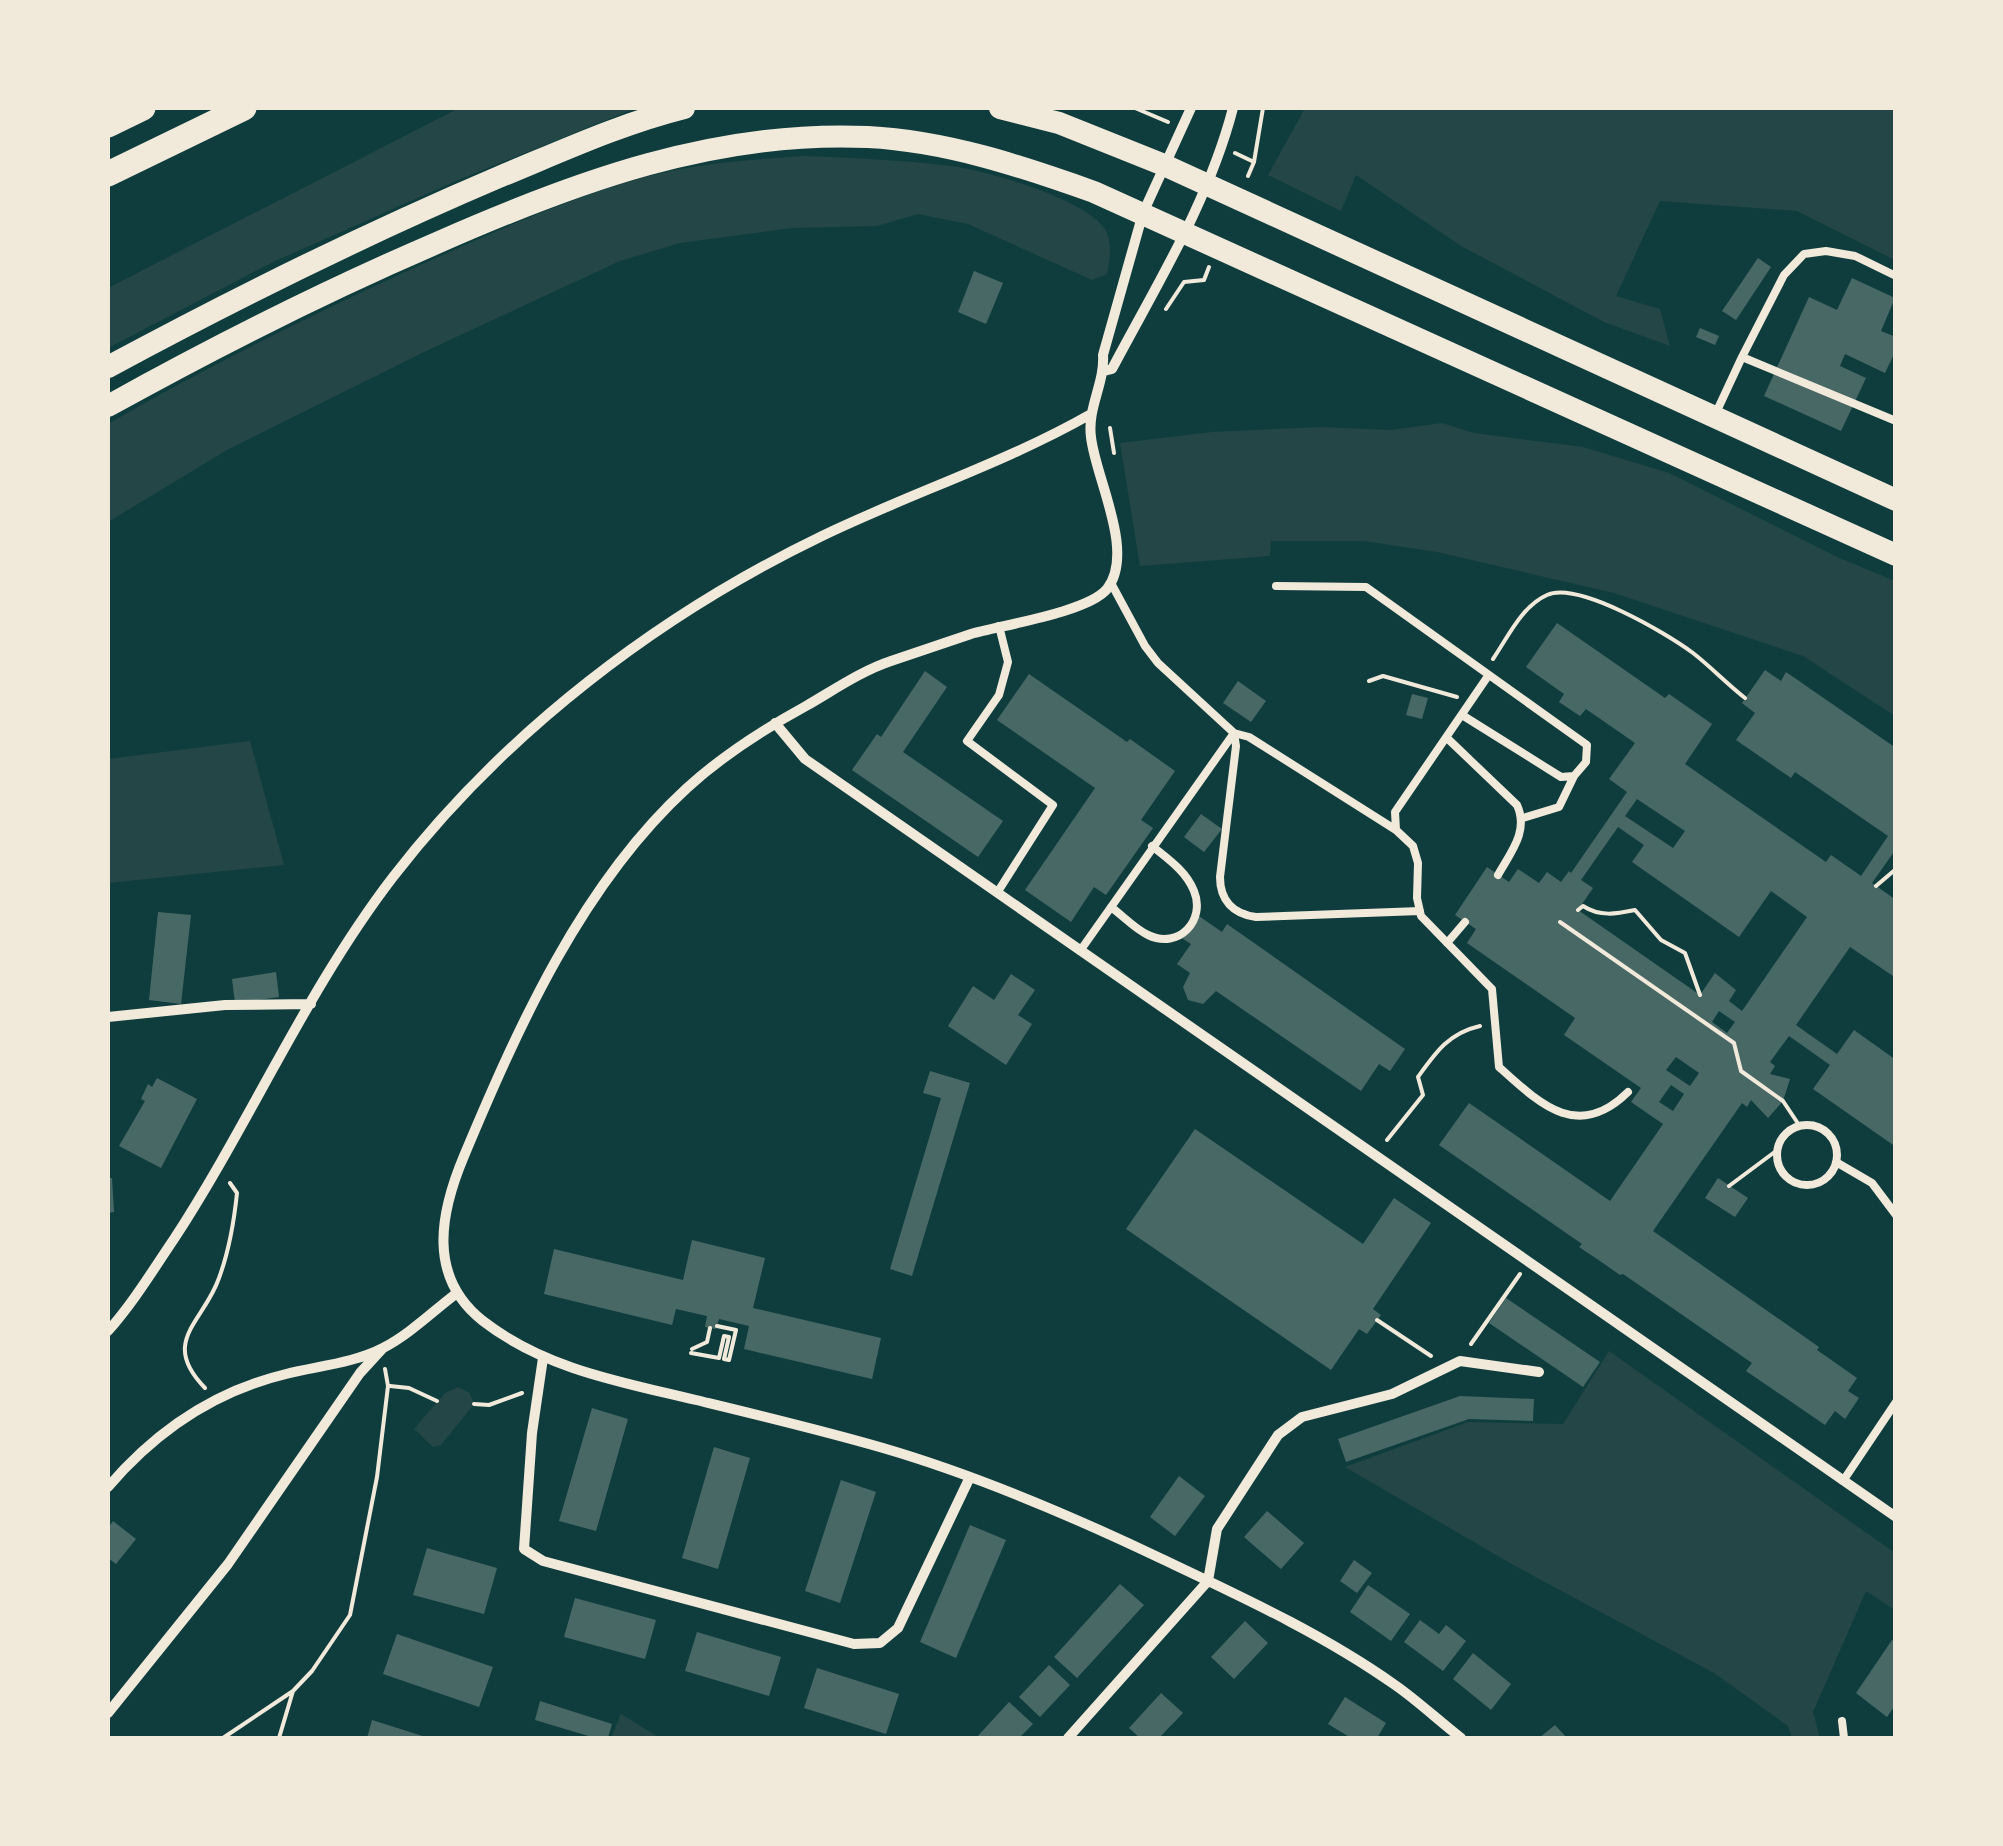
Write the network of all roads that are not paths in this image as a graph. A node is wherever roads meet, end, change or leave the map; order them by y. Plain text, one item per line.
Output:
1 (143, 108) edge
2 (244, 108) edge
3 (684, 108) edge
4 (1000, 108) edge
5 (1190, 108) edge
6 (1232, 108) edge
7 (108, 125) edge
8 (1164, 165) junction
9 (108, 174) edge
10 (1206, 185) junction
11 (1143, 213) junction
12 (1185, 232) junction
13 (1896, 276) edge
14 (1742, 356) junction
15 (108, 367) edge
16 (1104, 371) junction
17 (108, 406) edge
18 (1091, 414) junction
19 (1713, 418) junction
20 (1896, 421) edge
21 (1896, 500) edge
22 (1896, 554) edge
23 (1112, 583) junction
24 (1276, 586) dead end
25 (1000, 626) junction
26 (1485, 674) junction
27 (1462, 714) junction
28 (776, 723) junction
29 (1234, 733) junction
30 (1447, 738) junction
31 (1574, 776) junction
32 (1523, 818) junction
33 (1396, 830) junction
34 (1152, 846) junction
35 (1498, 875) dead end
36 (997, 893) junction
37 (1111, 907) junction
38 (1420, 911) junction
39 (1465, 922) dead end
40 (1447, 943) junction
41 (1080, 951) junction
42 (311, 1004) junction
43 (108, 1017) edge
44 (1628, 1092) dead end
45 (1836, 1162) junction
46 (1896, 1215) edge
47 (456, 1292) junction
48 (108, 1331) edge
49 (382, 1349) junction
50 (543, 1358) junction
51 (1539, 1372) dead end
52 (1896, 1402) edge
53 (970, 1476) junction
54 (1843, 1481) junction
55 (108, 1487) edge
56 (1896, 1517) edge
57 (1208, 1581) junction
58 (108, 1713) edge
59 (1842, 1721) dead end
60 (1068, 1738) edge
61 (1460, 1738) edge
62 (1844, 1738) edge

1 - 7 highway
2 - 9 highway
3 - 15 main road
4 - 8 main road
5 - 8 street
6 - 10 street
8 - 10 main road
8 - 11 street
10 - 12 street
10 - 19 main road
11 - 12 main road
11 - 16 street
11 - 17 main road
12 - 16 street
12 - 22 main road
13 - 14 lane
14 - 19 lane
14 - 20 lane
16 - 18 street
18 - 23 street
18 - 42 street
19 - 21 main road
23 - 25 street
23 - 29 lane
24 - 26 lane
25 - 28 street
25 - 36 lane
26 - 27 lane
26 - 31 lane
27 - 30 lane
27 - 31 lane
28 - 36 street
28 - 47 street
29 - 33 lane
29 - 34 lane
29 - 38 lane
30 - 32 lane
30 - 33 lane
31 - 32 lane
32 - 35 lane
33 - 38 lane
34 - 37 lane
34 - 37 lane
36 - 41 street
37 - 41 lane
38 - 40 lane
39 - 40 lane
40 - 44 lane
41 - 54 street
42 - 43 street
42 - 48 street
45 - 45 lane
45 - 46 lane
47 - 49 street
47 - 50 street
49 - 55 street
49 - 58 street
50 - 53 street
50 - 53 street
51 - 57 street
52 - 54 lane
53 - 57 street
54 - 56 street
57 - 60 street
57 - 61 street
59 - 62 lane

